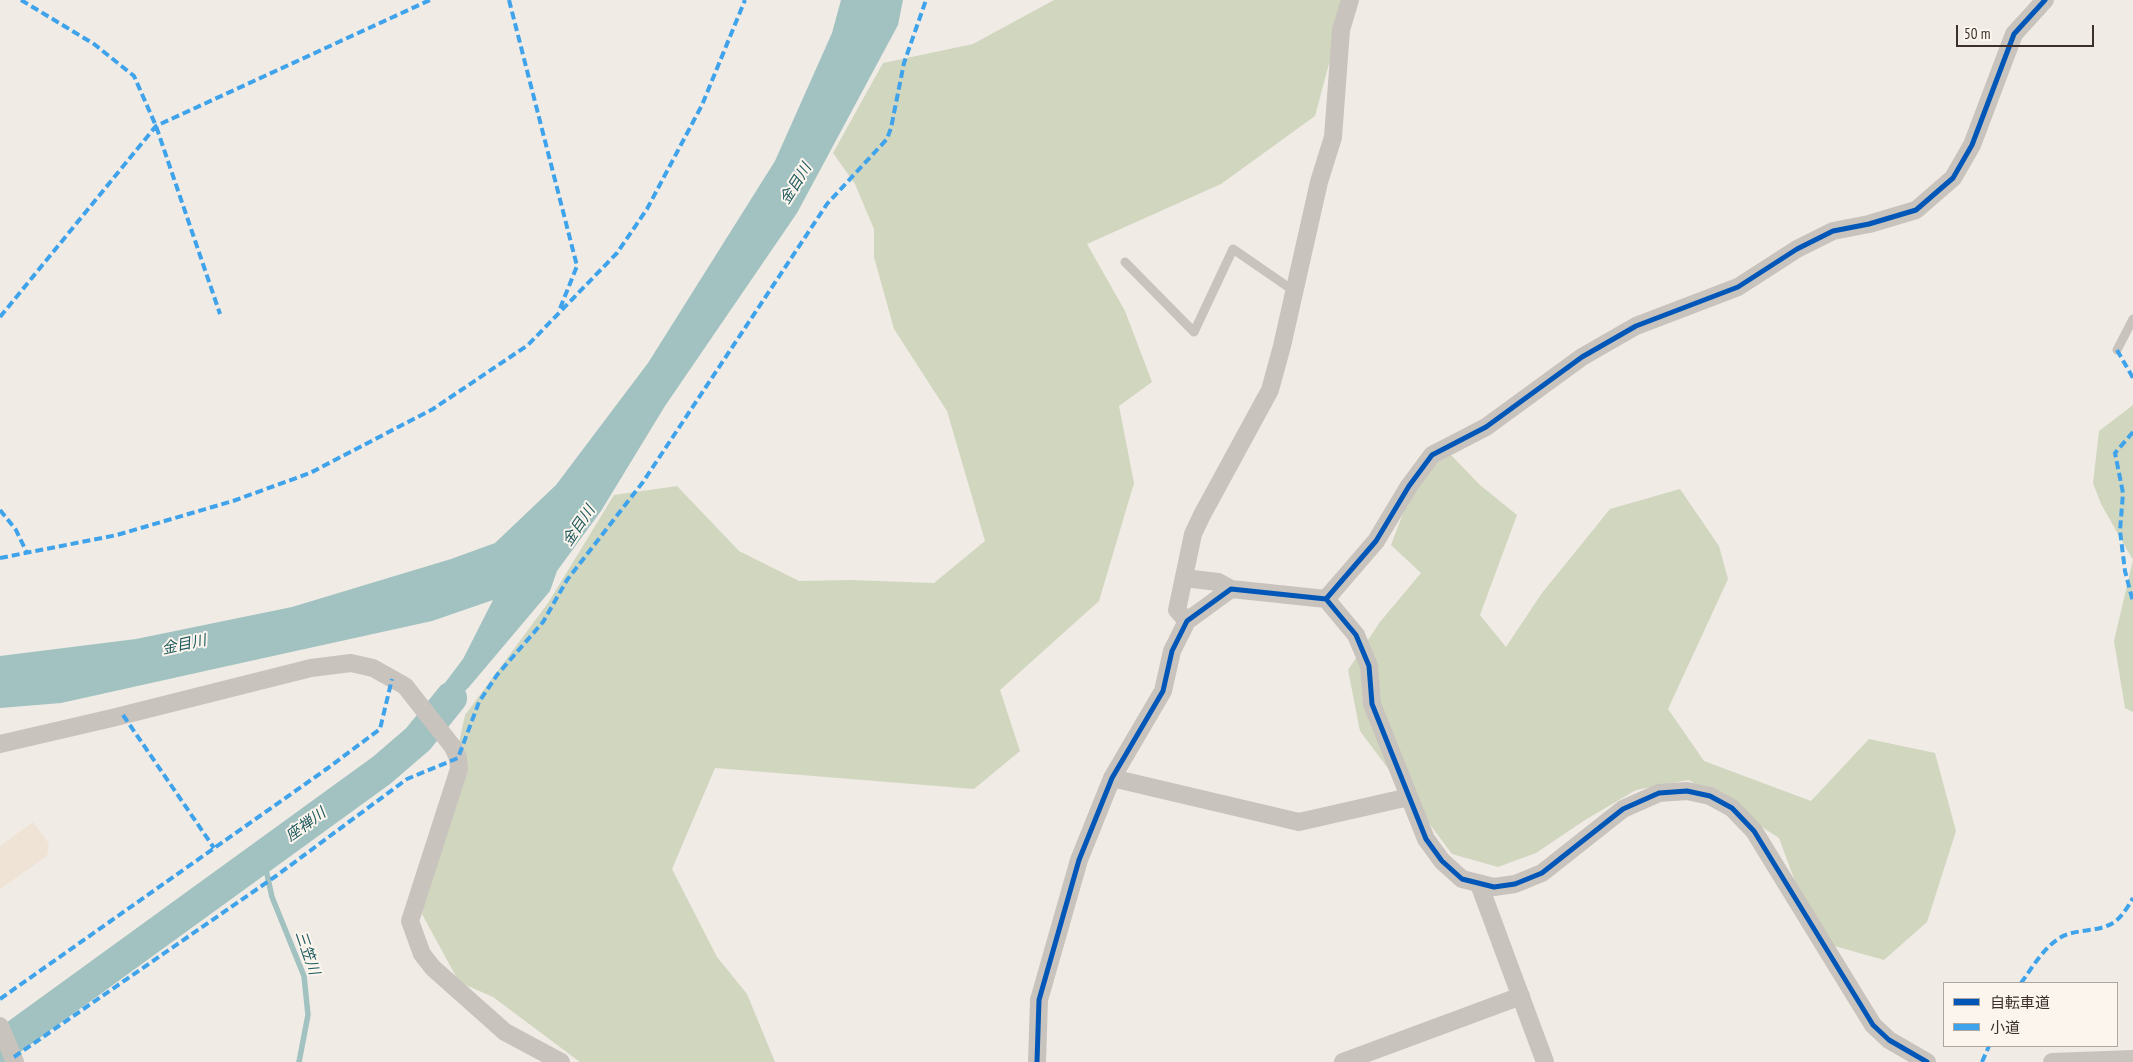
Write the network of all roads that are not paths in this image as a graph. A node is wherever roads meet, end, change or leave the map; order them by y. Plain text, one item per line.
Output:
1 (1350, 0) edge
2 (2045, 0) edge
3 (1125, 262) dead end
4 (1294, 291) junction
5 (2133, 319) edge
6 (2117, 350) dead end
7 (1184, 578) junction
8 (1231, 589) junction
9 (1326, 599) junction
10 (1187, 621) junction
11 (0, 744) edge
12 (1112, 778) junction
13 (1409, 797) junction
14 (1479, 884) junction
15 (1521, 996) junction
16 (0, 1026) edge
17 (15, 1059) edge
18 (2133, 1059) edge
19 (561, 1062) edge
20 (1037, 1062) edge
21 (1343, 1062) edge
22 (1545, 1062) edge
23 (1928, 1062) edge
24 (2052, 1062) edge

1 - 4 street
2 - 9 street
3 - 4 lane
4 - 7 street
5 - 6 lane
7 - 8 street
7 - 10 street
8 - 9 street
8 - 10 street
9 - 13 street
10 - 12 street
11 - 19 street
12 - 13 street
12 - 20 street
13 - 14 street
14 - 15 street
14 - 23 street
15 - 21 street
15 - 22 street
16 - 17 street
18 - 24 street

